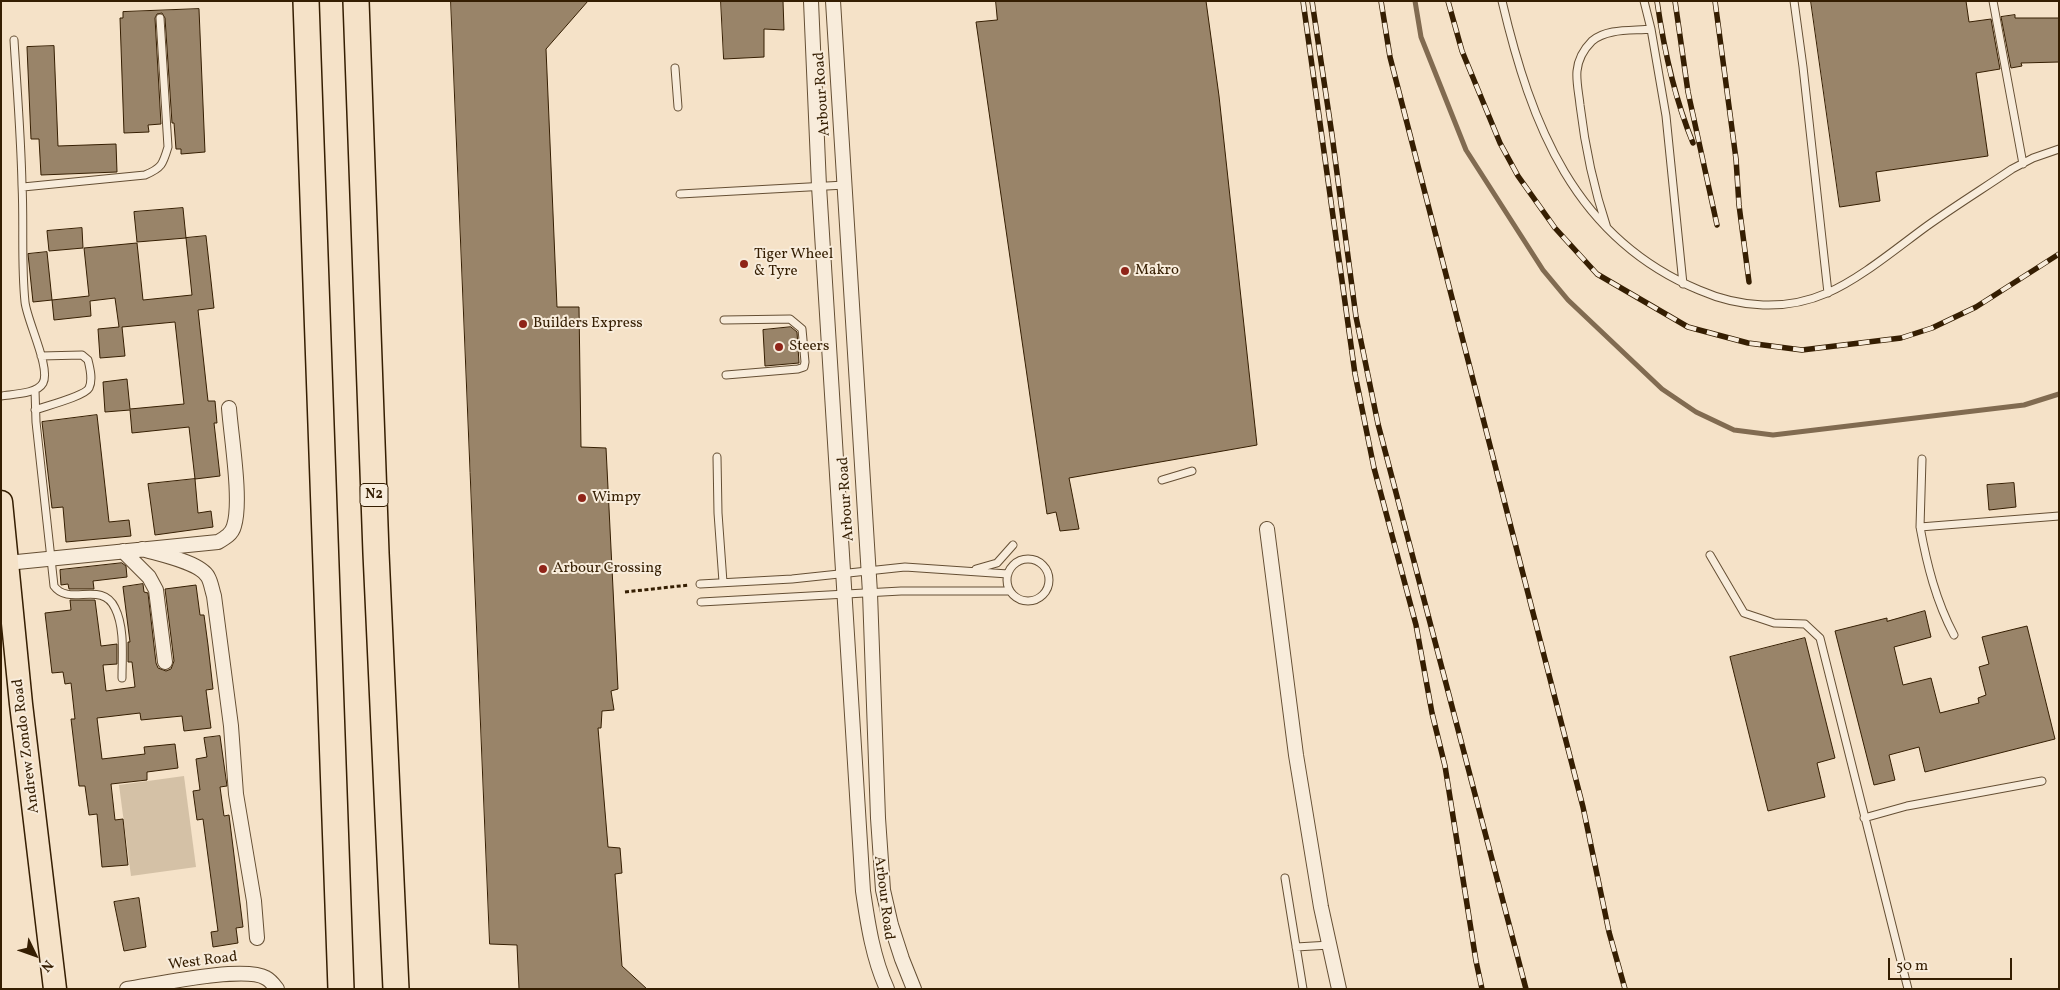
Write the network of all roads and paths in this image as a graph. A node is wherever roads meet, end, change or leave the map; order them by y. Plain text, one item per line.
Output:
1 (306, 1) edge
2 (356, 1) edge
3 (812, 1) edge
4 (833, 1) edge
5 (1502, 1) edge
6 (1644, 1) edge
7 (1794, 1) edge
8 (1994, 1) edge
9 (160, 18) dead end
10 (1651, 29) junction
11 (14, 40) dead end
12 (675, 68) dead end
13 (678, 107) dead end
14 (2059, 149) edge
15 (2023, 164) junction
16 (845, 184) junction
17 (819, 186) junction
18 (23, 187) junction
19 (680, 194) dead end
20 (1608, 231) junction
21 (1683, 284) junction
22 (1828, 293) junction
23 (724, 320) dead end
24 (41, 356) junction
25 (726, 375) dead end
26 (36, 390) junction
27 (1, 396) edge
28 (229, 408) dead end
29 (35, 410) junction
30 (717, 457) dead end
31 (1922, 459) dead end
32 (1192, 470) dead end
33 (1162, 480) dead end
34 (1, 502) edge
35 (2059, 516) edge
36 (1920, 527) junction
37 (1267, 529) dead end
38 (1013, 545) dead end
39 (142, 549) junction
40 (124, 551) junction
41 (1710, 555) dead end
42 (52, 558) junction
43 (8, 563) junction
44 (868, 570) junction
45 (968, 571) junction
46 (843, 573) junction
47 (1008, 574) junction
48 (723, 582) junction
49 (700, 584) joint
50 (1010, 591) junction
51 (624, 592) dead end
52 (870, 593) junction
53 (843, 594) junction
54 (701, 602) dead end
55 (1954, 636) dead end
56 (165, 662) dead end
57 (122, 678) dead end
58 (2042, 780) dead end
59 (1864, 818) junction
60 (1285, 878) dead end
61 (257, 938) dead end
62 (1330, 945) junction
63 (1296, 947) junction
64 (55, 989) edge
65 (127, 989) edge
66 (277, 989) edge
67 (341, 989) edge
68 (396, 989) edge
69 (887, 989) edge
70 (914, 989) edge
71 (1303, 989) edge
72 (1339, 989) edge
73 (1908, 989) edge

1 - 67 highway
2 - 68 highway, N2
3 - 17 street, Arbour Road
4 - 16 street, Arbour Road
5 - 20 lane
6 - 10 lane
7 - 22 lane
8 - 15 lane
9 - 18 lane
10 - 20 lane
10 - 21 lane
11 - 18 lane
12 - 13 lane
14 - 15 lane
15 - 22 lane
16 - 17 lane
16 - 44 street, Arbour Road
17 - 19 lane
17 - 46 street, Arbour Road
18 - 24 lane
20 - 21 lane
21 - 22 lane
23 - 25 lane
24 - 26 lane
24 - 29 lane
26 - 27 lane
26 - 29 lane
28 - 39 street
29 - 42 lane
30 - 48 lane
31 - 36 lane
32 - 33 lane
34 - 43 main road, Andrew Zondo Road
35 - 36 lane
36 - 55 lane
37 - 62 street
38 - 45 lane
39 - 40 street
39 - 61 street
40 - 42 street
40 - 56 street
41 - 59 lane
42 - 43 street
42 - 57 lane
43 - 64 main road, Andrew Zondo Road
44 - 45 lane
44 - 46 lane
44 - 52 street, Arbour Road
45 - 47 lane
46 - 48 lane
46 - 53 street, Arbour Road
47 - 50 lane
47 - 50 lane
48 - 49 lane
49 - 51 path
50 - 52 lane
52 - 53 lane
52 - 70 street, Arbour Road
53 - 54 lane
53 - 69 street, Arbour Road
58 - 59 lane
59 - 73 lane
60 - 63 lane
62 - 63 lane
62 - 72 street
63 - 71 lane
65 - 66 street, West Road

